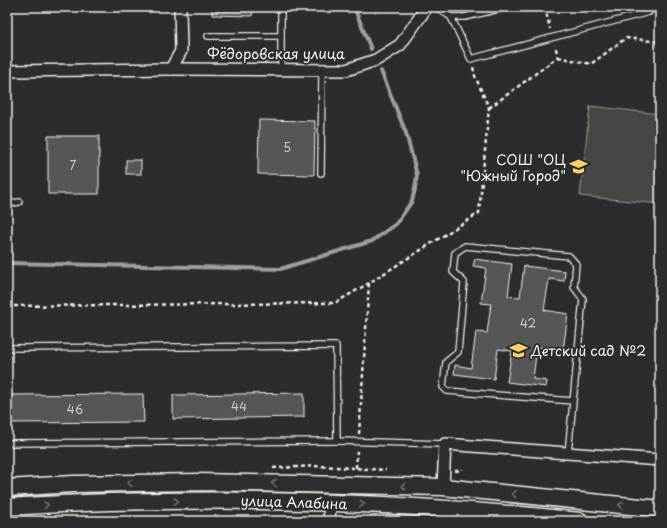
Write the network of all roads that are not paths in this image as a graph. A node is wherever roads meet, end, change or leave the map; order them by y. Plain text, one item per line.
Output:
1 (180, 7) edge
2 (281, 7) edge
3 (427, 7) edge
4 (436, 7) edge
5 (507, 7) edge
6 (648, 7) edge
7 (451, 17) junction
8 (208, 36) dead end
9 (281, 36) junction
10 (171, 69) junction
11 (281, 70) junction
12 (322, 70) junction
13 (7, 71) edge
14 (320, 173) dead end
15 (19, 202) dead end
16 (7, 204) edge
17 (7, 348) edge
18 (573, 402) junction
19 (337, 441) junction
20 (7, 443) edge
21 (446, 444) junction
22 (568, 453) junction
23 (660, 460) edge
24 (443, 487) junction
25 (7, 488) edge
26 (553, 498) junction
27 (574, 499) junction
28 (330, 503) junction
29 (7, 507) edge
30 (660, 509) edge
31 (552, 520) edge
32 (329, 521) edge
33 (576, 521) edge

1 - 10 street
2 - 9 lane
3 - 12 street, Фёдоровская улица
4 - 7 lane
5 - 7 lane
6 - 7 lane
8 - 9 lane
9 - 11 lane
10 - 11 street, Фёдоровская улица
10 - 13 street, Фёдоровская улица
11 - 12 street, Фёдоровская улица
12 - 14 lane
15 - 16 lane
17 - 19 lane
18 - 18 lane
18 - 22 lane
19 - 20 lane
19 - 21 lane
21 - 22 street
21 - 24 street
22 - 23 street
24 -> 25 street
26 -> 24 street
26 - 27 street
26 - 31 street
30 -> 27 street
27 - 33 street
29 -> 28 street, улица Алабина
28 -> 31 street, улица Алабина
28 - 32 street
31 - 33 street, улица Алабина

